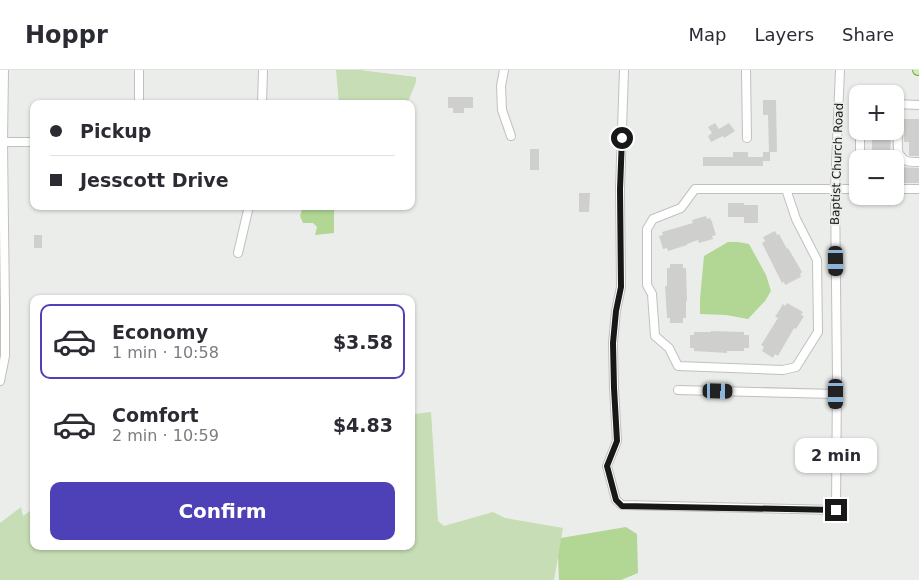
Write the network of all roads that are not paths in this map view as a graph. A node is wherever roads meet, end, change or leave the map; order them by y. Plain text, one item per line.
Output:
1 (139, 70) edge
2 (263, 70) edge
3 (504, 70) edge
4 (624, 70) edge
5 (746, 70) edge
6 (840, 70) edge
7 (2, 74) edge
8 (139, 100) edge
9 (262, 100) edge
10 (904, 104) edge
11 (919, 105) edge
12 (2, 126) edge
13 (510, 136) dead end
14 (747, 138) dead end
15 (898, 140) edge
16 (2, 142) edge
17 (30, 142) edge
18 (919, 162) edge
19 (786, 189) junction
20 (835, 189) junction
21 (849, 189) edge
22 (904, 189) edge
23 (919, 189) edge
24 (248, 210) edge
25 (2, 242) edge
26 (238, 253) dead end
27 (3, 308) edge
28 (0, 381) edge
29 (678, 390) dead end
30 (836, 394) junction

1 - 8 street
2 - 9 street
3 - 13 street
4 - 30 street, Baptist Church Road
5 - 14 street
6 - 20 street, Baptist Church Road
7 - 12 street
10 - 11 street
12 - 16 street
15 - 18 street
16 - 17 street
16 - 25 street
19 - 19 street
19 - 20 street
20 - 21 street
20 - 30 street, Baptist Church Road
22 - 23 street
24 - 26 street
25 - 27 street
27 - 28 street
29 - 30 street

